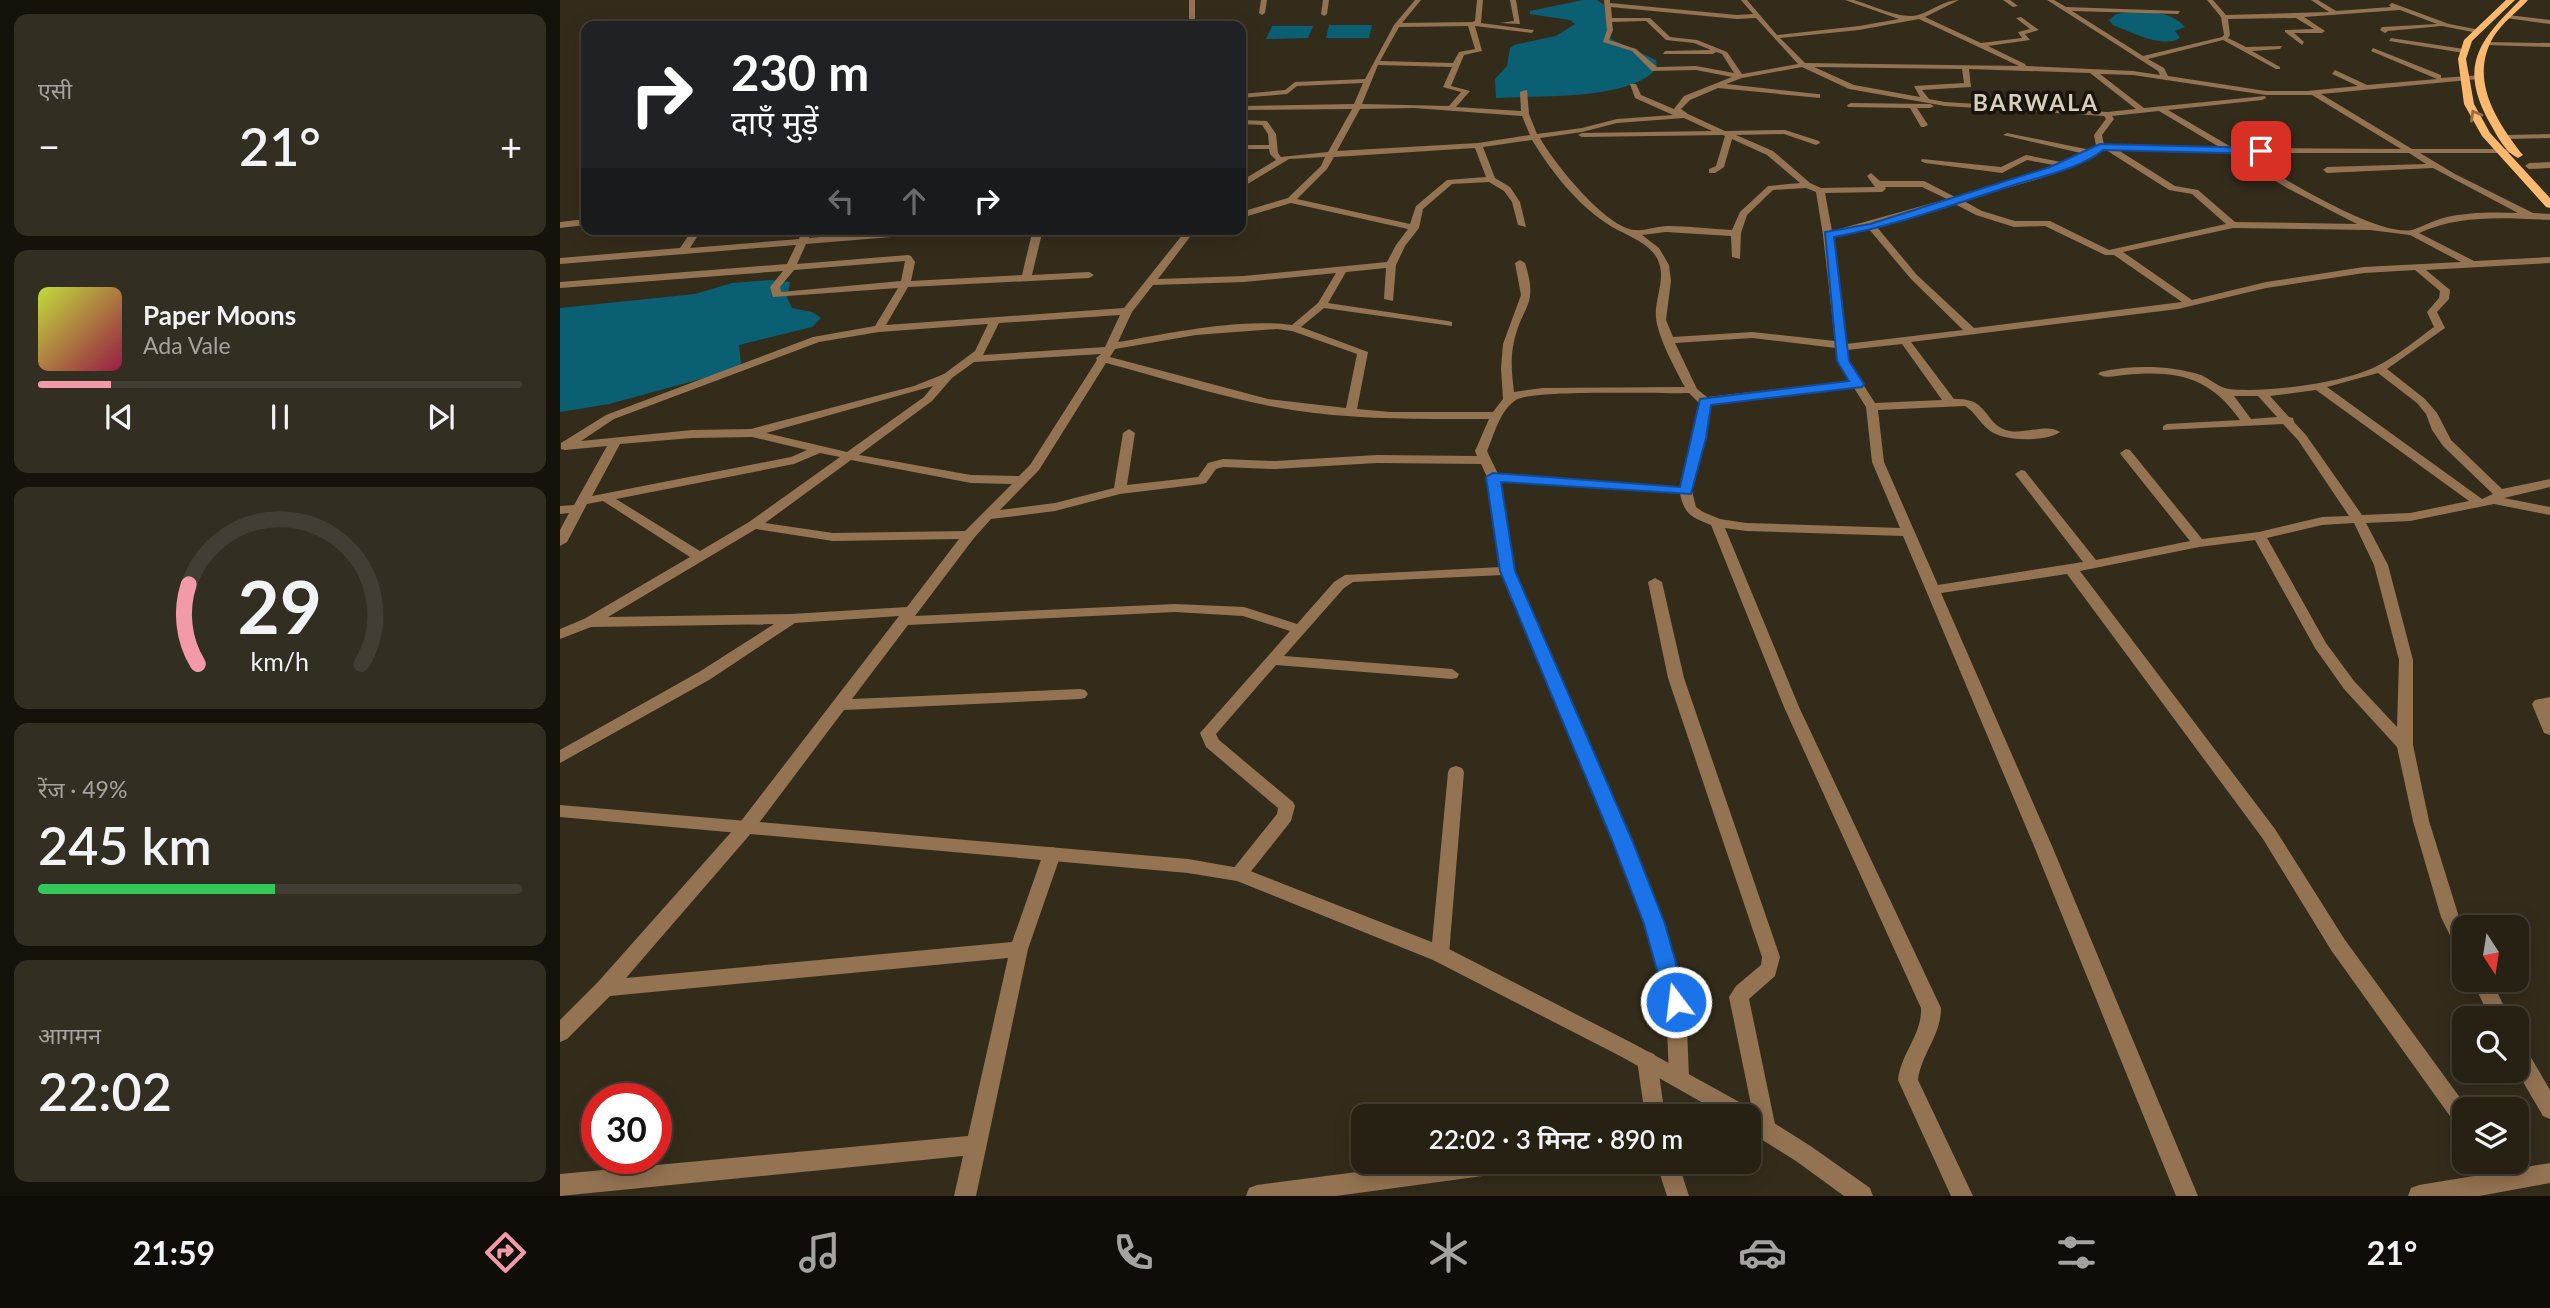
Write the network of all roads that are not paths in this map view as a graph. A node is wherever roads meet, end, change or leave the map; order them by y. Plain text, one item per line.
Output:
1 (1192, 0) edge
2 (1264, 0) edge
3 (1326, 0) edge
4 (1418, 0) edge
5 (1480, 0) edge
6 (1513, 0) edge
7 (1744, 0) edge
8 (1848, 0) edge
9 (1956, 0) edge
10 (2006, 0) edge
11 (2050, 0) edge
12 (2121, 0) edge
13 (2172, 0) edge
14 (2210, 0) edge
15 (2314, 0) edge
16 (2381, 0) edge
17 (2511, 0) edge
18 (2524, 0) edge
19 (1608, 2) edge
20 (1696, 6) dead end
21 (2015, 6) dead end
22 (2401, 8) junction
23 (2064, 9) junction
24 (2130, 10) junction
25 (2333, 11) junction
26 (1262, 13) dead end
27 (1704, 13) junction
28 (1324, 14) dead end
29 (1757, 16) junction
30 (2297, 16) junction
31 (1920, 17) junction
32 (2224, 17) junction
33 (2508, 17) junction
34 (2019, 18) dead end
35 (1907, 19) junction
36 (1610, 20) junction
37 (1192, 21) edge
38 (2550, 22) edge
39 (1476, 23) junction
40 (1397, 25) junction
41 (2448, 26) junction
42 (1532, 31) dead end
43 (2385, 31) dead end
44 (2478, 31) junction
45 (1775, 37) junction
46 (2224, 38) junction
47 (2391, 40) dead end
48 (2302, 43) dead end
49 (2486, 44) junction
50 (2550, 45) edge
51 (1980, 46) junction
52 (2280, 47) dead end
53 (2246, 49) junction
54 (2373, 50) dead end
55 (2464, 51) junction
56 (1665, 53) dead end
57 (1725, 53) junction
58 (2142, 58) junction
59 (1375, 64) junction
60 (1456, 65) junction
61 (1803, 65) junction
62 (1965, 67) junction
63 (2029, 68) junction
64 (2278, 68) dead end
65 (2092, 71) junction
66 (2335, 72) dead end
67 (1741, 76) junction
68 (2164, 76) junction
69 (2479, 76) junction
70 (2464, 77) junction
71 (2443, 79) junction
72 (1366, 81) junction
73 (1633, 86) dead end
74 (1721, 86) junction
75 (2366, 87) junction
76 (1524, 92) dead end
77 (2309, 93) junction
78 (1246, 96) edge
79 (1816, 96) dead end
80 (1924, 99) junction
81 (1945, 104) junction
82 (1358, 105) junction
83 (1851, 105) dead end
84 (1452, 107) junction
85 (1913, 107) junction
86 (1246, 108) edge
87 (2160, 108) junction
88 (2142, 110) junction
89 (1525, 114) junction
90 (2107, 114) junction
91 (1683, 115) junction
92 (1246, 122) edge
93 (1924, 125) dead end
94 (1560, 133) junction
95 (1727, 134) junction
96 (2007, 135) dead end
97 (2550, 136) edge
98 (1537, 137) junction
99 (2505, 137) junction
100 (1816, 144) dead end
101 (1478, 145) junction
102 (1246, 146) edge
103 (1274, 147) junction
104 (2100, 149) junction
105 (2410, 150) junction
106 (2501, 150) junction
107 (2230, 151) junction
108 (2514, 151) junction
109 (1332, 153) junction
110 (1280, 160) junction
111 (1925, 161) dead end
112 (2064, 165) junction
113 (2550, 165) edge
114 (2434, 166) junction
115 (2529, 166) junction
116 (2327, 170) dead end
117 (1712, 171) dead end
118 (1871, 176) dead end
119 (1491, 179) junction
120 (1246, 182) edge
121 (1880, 184) junction
122 (1807, 185) junction
123 (2550, 188) edge
124 (1820, 191) junction
125 (1291, 200) junction
126 (1951, 201) junction
127 (2550, 205) edge
128 (1246, 214) edge
129 (2530, 216) junction
130 (2550, 217) edge
131 (581, 223) edge
132 (560, 225) edge
133 (1522, 225) dead end
134 (2233, 225) junction
135 (1872, 227) junction
136 (2370, 227) junction
137 (1414, 228) junction
138 (1636, 233) junction
139 (1736, 233) junction
140 (2412, 233) junction
141 (694, 235) edge
142 (805, 235) edge
143 (871, 235) edge
144 (1037, 235) edge
145 (1191, 235) edge
146 (1828, 235) junction
147 (803, 240) junction
148 (684, 249) junction
149 (2116, 252) junction
150 (1737, 257) dead end
151 (2550, 260) edge
152 (560, 261) edge
153 (1520, 263) dead end
154 (2471, 264) junction
155 (1391, 265) junction
156 (791, 267) junction
157 (2417, 267) junction
158 (1342, 271) junction
159 (1089, 275) dead end
160 (1026, 279) junction
161 (1151, 282) junction
162 (905, 284) junction
163 (560, 285) edge
164 (1389, 299) dead end
165 (2189, 302) junction
166 (1322, 305) junction
167 (1128, 311) junction
168 (995, 321) junction
169 (1448, 324) dead end
170 (1294, 328) junction
171 (879, 329) junction
172 (1972, 332) junction
173 (1671, 340) junction
174 (1905, 341) junction
175 (1841, 347) junction
176 (1107, 351) junction
177 (972, 359) junction
178 (2380, 369) junction
179 (2104, 374) dead end
180 (948, 376) junction
181 (1858, 384) junction
182 (2318, 386) junction
183 (1692, 390) junction
184 (2224, 392) junction
185 (2261, 393) junction
186 (1509, 399) junction
187 (1704, 401) junction
188 (1950, 401) junction
189 (1872, 407) junction
190 (1351, 411) junction
191 (1496, 416) junction
192 (2289, 420) junction
193 (2247, 421) junction
194 (2167, 428) dead end
195 (2054, 432) dead end
196 (752, 433) junction
197 (1129, 433) dead end
198 (616, 441) junction
199 (564, 446) edge
200 (820, 448) junction
201 (2126, 453) dead end
202 (849, 455) junction
203 (1484, 460) junction
204 (2021, 474) dead end
205 (1493, 477) junction
206 (1022, 480) junction
207 (2550, 483) edge
208 (1120, 490) junction
209 (1686, 491) junction
210 (605, 497) junction
211 (2497, 497) junction
212 (2478, 502) junction
213 (583, 505) junction
214 (560, 510) edge
215 (2550, 511) edge
216 (987, 516) junction
217 (2358, 519) junction
218 (1717, 523) junction
219 (754, 525) junction
220 (1908, 532) junction
221 (969, 534) junction
222 (2259, 536) junction
223 (560, 542) edge
224 (2199, 543) junction
225 (700, 557) junction
226 (2091, 563) junction
227 (2071, 569) junction
228 (1507, 571) junction
229 (1655, 582) dead end
230 (1933, 590) junction
231 (907, 616) junction
232 (791, 619) junction
233 (589, 622) junction
234 (1299, 629) junction
235 (560, 634) edge
236 (1271, 660) junction
237 (1452, 674) dead end
238 (1080, 694) dead end
239 (2550, 702) edge
240 (840, 705) junction
241 (2550, 729) edge
242 (2405, 746) junction
243 (560, 757) edge
244 (1456, 772) dead end
245 (560, 811) edge
246 (747, 827) junction
247 (1052, 854) junction
248 (1239, 874) junction
249 (2452, 921) edge
250 (1019, 949) junction
251 (1440, 954) junction
252 (605, 988) junction
253 (560, 1033) edge
254 (1647, 1060) junction
255 (2529, 1073) edge
256 (1679, 1078) junction
257 (2452, 1102) edge
258 (1654, 1104) edge
259 (1724, 1104) edge
260 (1751, 1104) edge
261 (2550, 1109) edge
262 (1761, 1127) edge
263 (975, 1145) junction
264 (2529, 1172) edge
265 (2550, 1173) edge
266 (1422, 1174) edge
267 (1671, 1174) edge
268 (2500, 1174) edge
269 (560, 1185) edge
270 (2487, 1190) edge
271 (965, 1196) edge
272 (1257, 1196) edge
273 (1678, 1196) edge
274 (1862, 1196) edge
275 (1962, 1196) edge
276 (2186, 1196) edge
277 (2419, 1196) edge

1 - 37 street
2 - 26 street
3 - 28 street
4 - 40 street
5 - 39 street
6 - 39 street
7 - 29 street
8 - 35 street
9 - 31 street
10 - 21 street
11 - 23 street
12 - 24 street
13 - 24 street
14 - 32 street
15 - 25 street
16 - 22 street
17 - 44 main road
18 - 33 main road
19 - 27 street
19 - 36 street
20 - 27 street
22 - 25 street
22 - 41 street
23 - 24 street
23 - 58 street
25 - 30 street
27 - 29 street
29 - 45 street
30 - 32 street
30 - 48 street
31 - 35 street
31 - 51 street
32 - 46 street
33 - 38 street
33 - 49 main road
34 - 51 street
35 - 45 street
36 - 57 street
36 - 67 street
39 - 40 street
39 - 42 street
39 - 60 street
40 - 59 street
41 - 43 street
41 - 44 street
44 - 55 main road
45 - 61 street
46 - 53 street
46 - 58 street
47 - 55 street
49 - 50 street
49 - 69 main road
51 - 63 street
52 - 53 street
53 - 64 street
54 - 71 street
55 - 70 main road
56 - 57 street
57 - 67 street
58 - 68 street
59 - 60 street
59 - 72 street
60 - 84 street
61 - 62 street
61 - 67 street
61 - 80 street
62 - 63 street
62 - 80 street
63 - 65 street
65 - 68 street
65 - 88 street
66 - 75 street
67 - 74 street
68 - 77 street
69 - 70 street
69 - 99 main road
70 - 71 street
106 -> 70 main road
71 - 75 street
72 - 78 street
72 - 82 street
73 - 91 street
74 - 79 street
74 - 91 street
75 - 77 street
76 - 89 street
77 - 87 street
77 - 105 street
80 - 81 street
81 - 85 street
81 - 90 street
82 - 84 street
82 - 86 street
82 - 109 street
83 - 85 street
84 - 89 street
85 - 93 street
87 - 88 street
87 - 107 street
88 - 90 street
89 - 98 street
90 - 104 street
91 - 94 street
91 - 95 street
92 - 103 street
94 - 95 street
94 - 98 street
95 - 100 street
95 - 117 street
95 - 122 street
96 - 104 street
97 - 99 street
98 - 101 street
98 - 138 street
99 - 108 main road
101 - 109 street
101 - 119 street
102 - 103 street
103 - 110 street
104 - 107 street
104 - 112 street
104 - 134 street
105 - 106 street
105 - 107 street
105 - 114 street
106 - 108 street
106 - 127 main road
107 - 136 street
108 - 115 main road
109 - 110 street
109 - 125 street
110 - 120 street
111 - 112 street
112 - 126 street
113 - 115 street
114 - 116 street
114 - 129 street
115 - 123 main road
118 - 121 street
119 - 133 street
119 - 137 street
121 - 124 street
121 - 126 street
122 - 124 street
122 - 139 street
124 - 146 street
125 - 128 street
125 - 137 street
126 - 135 street
126 - 149 street
129 - 130 street
129 - 140 street
131 - 132 street
134 - 136 street
134 - 149 street
135 - 146 street
135 - 172 street
136 - 140 street
137 - 155 street
138 - 139 street
138 - 173 street
139 - 150 street
140 - 154 street
141 - 148 street
142 - 147 street
143 - 147 street
144 - 160 street
145 - 161 street
146 - 175 street
147 - 148 street
147 - 156 street
148 - 152 street
149 - 165 street
151 - 154 street
153 - 186 street
154 - 157 street
155 - 158 street
155 - 164 street
156 - 162 street
156 - 162 street
156 - 163 street
157 - 165 street
157 - 178 street
158 - 161 street
158 - 166 street
159 - 160 street
160 - 162 street
161 - 167 street
162 - 171 street
165 - 172 street
166 - 169 street
166 - 170 street
167 - 168 street
167 - 176 street
168 - 171 street
168 - 177 street
170 - 176 street
170 - 190 street
171 - 199 street
172 - 174 street
173 - 175 street
173 - 183 street
174 - 175 street
174 - 188 street
175 - 181 street
176 - 177 street
176 - 190 street
176 - 206 street
177 - 180 street
178 - 182 street
178 - 211 street
179 - 184 street
180 - 196 street
180 - 202 street
181 - 187 street
181 - 189 street
182 - 185 street
182 - 212 street
183 - 186 street
183 - 187 street
184 - 185 street
184 - 193 street
185 - 192 street
186 - 191 street
187 - 209 street
188 - 189 street
188 - 195 street
189 - 220 street
190 - 191 street
191 - 203 street
192 - 193 street
192 - 217 street
193 - 194 street
196 - 198 street
196 - 200 street
197 - 208 street
198 - 199 street
198 - 213 street
200 - 202 street
200 - 210 street
201 - 224 street
202 - 206 street
202 - 219 street
203 - 205 street
203 - 208 street
204 - 226 street
205 - 209 street
205 - 228 street
206 - 216 street
207 - 211 street
208 - 216 street
209 - 218 street
210 - 213 street
210 - 225 street
211 - 212 street
211 - 215 street
212 - 217 street
213 - 214 street
213 - 223 street
216 - 221 street
217 - 222 street
217 - 242 street
218 - 220 street
218 - 275 street
219 - 221 street
219 - 225 street
220 - 230 street
221 - 231 street
222 - 224 street
222 - 242 street
224 - 226 street
225 - 233 street
226 - 227 street
227 - 230 street
227 - 257 street
228 - 234 street
228 - 256 street
229 - 260 street
230 - 276 street
231 - 232 street
231 - 234 street
231 - 240 street
232 - 233 street
232 - 243 street
233 - 235 street
234 - 236 street
236 - 237 street
236 - 248 street
238 - 240 street
239 - 241 street
240 - 246 street
242 - 249 street
244 - 251 street
245 - 246 street
246 - 247 street
246 - 252 street
247 - 248 street
247 - 250 street
248 - 251 street
250 - 252 street
250 - 263 street
251 - 254 street
252 - 253 street
254 - 256 street
254 - 258 street
255 - 261 street
256 - 259 street
262 - 274 street
263 - 269 street
263 - 271 street
264 - 265 street
266 - 272 street
267 - 273 street
268 - 270 street
270 - 277 street

